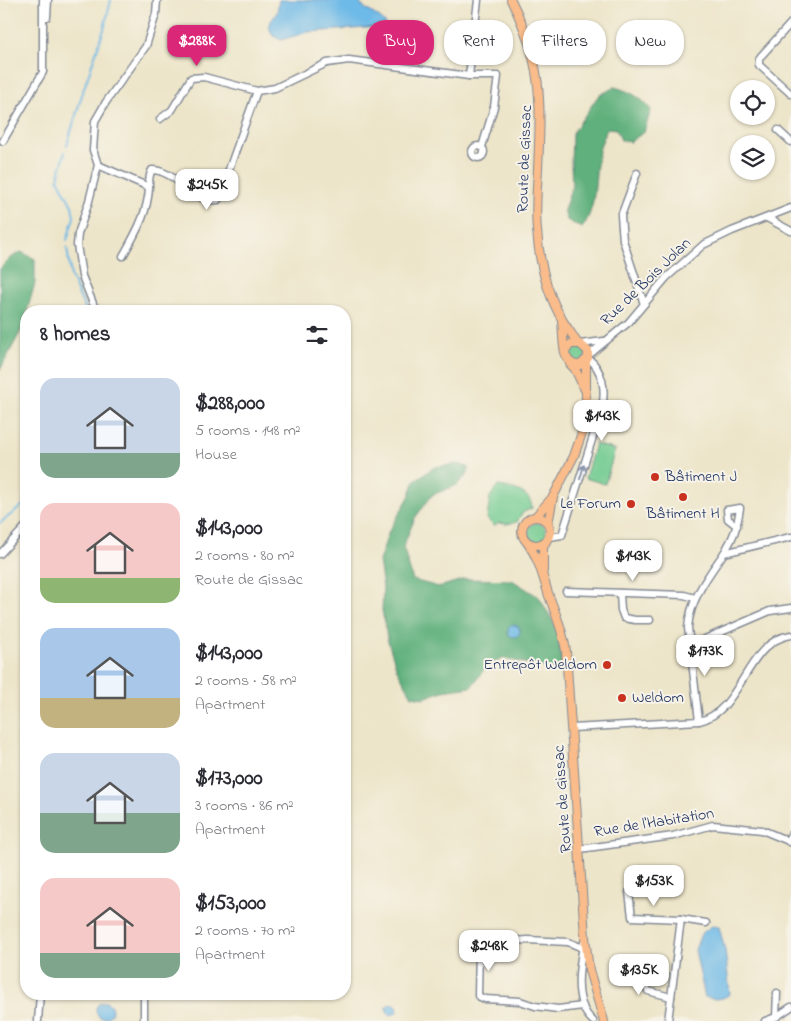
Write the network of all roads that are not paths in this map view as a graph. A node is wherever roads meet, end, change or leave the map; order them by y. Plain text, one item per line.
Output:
1 (43, 0) edge
2 (48, 0) edge
3 (157, 0) edge
4 (478, 0) edge
5 (511, 0) edge
6 (47, 17) dead end
7 (791, 23) edge
8 (469, 76) junction
9 (257, 91) junction
10 (791, 94) edge
11 (160, 119) dead end
12 (778, 130) dead end
13 (3, 141) dead end
14 (791, 142) edge
15 (482, 147) dead end
16 (98, 165) junction
17 (637, 173) dead end
18 (149, 188) junction
19 (791, 208) edge
20 (767, 218) junction
21 (791, 231) edge
22 (123, 256) dead end
23 (644, 304) junction
24 (94, 305) edge
25 (562, 320) junction
26 (604, 341) junction
27 (579, 343) junction
28 (565, 352) junction
29 (588, 358) junction
30 (570, 364) junction
31 (586, 393) junction
32 (553, 497) junction
33 (536, 516) junction
34 (548, 524) junction
35 (737, 526) dead end
36 (20, 532) edge
37 (791, 537) edge
38 (548, 538) junction
39 (527, 542) junction
40 (724, 553) junction
41 (0, 554) edge
42 (544, 576) junction
43 (566, 591) dead end
44 (620, 592) junction
45 (695, 598) junction
46 (791, 608) edge
47 (650, 620) dead end
48 (791, 635) edge
49 (690, 645) junction
50 (699, 721) junction
51 (572, 728) junction
52 (791, 834) edge
53 (790, 842) edge
54 (580, 850) junction
55 (629, 892) dead end
56 (681, 919) junction
57 (706, 923) dead end
58 (585, 937) junction
59 (498, 942) dead end
60 (478, 947) dead end
61 (583, 948) junction
62 (639, 962) dead end
63 (777, 993) dead end
64 (671, 997) junction
65 (40, 1000) edge
66 (144, 1000) edge
67 (583, 1006) junction
68 (791, 1007) edge
69 (776, 1017) junction
70 (38, 1021) edge
71 (144, 1021) edge
72 (593, 1021) edge
73 (604, 1021) edge
74 (668, 1021) edge
75 (765, 1021) edge

1 - 13 street
2 - 6 street
3 - 16 street
4 - 8 street
5 - 25 main road, Route de Gissac
7 - 10 street
8 - 9 street
8 - 15 street
9 - 11 street
9 - 18 street
12 - 14 street
16 - 18 street
16 - 24 street
17 - 23 street
18 - 22 street
19 - 20 street, Rue de Bois Jolan
20 - 21 street
20 - 23 street, Rue de Bois Jolan
23 - 26 street, Rue de Bois Jolan
25 - 27 main road, Route de Gissac
25 - 28 main road, Route de Gissac
26 - 27 street, Rue de Bois Jolan
26 - 29 street, Rue de Bois Jolan
27 - 28 main road
27 - 29 main road
28 - 30 main road
29 - 30 main road
29 - 31 main road
38 -> 29 street
30 - 31 main road
31 - 32 main road
32 - 33 main road
32 - 34 main road
33 - 34 main road
33 - 39 main road
34 - 38 main road
35 - 40 street
36 - 41 street
37 - 40 street
38 - 39 main road
38 - 42 main road, Route de Gissac
39 - 42 main road, Route de Gissac
40 - 45 street
42 - 51 main road, Route de Gissac
43 - 44 street
44 - 45 street
44 - 47 street
45 - 49 street
46 - 49 street
48 - 50 street
49 - 50 street
50 - 51 street
51 - 54 main road, Route de Gissac
52 - 53 street
53 - 54 street, Rue de l'Habitation
54 - 58 main road, Route de Gissac
55 - 56 street
56 - 57 street
56 - 64 street
58 - 61 street
58 - 73 main road, Route de Gissac
59 - 61 street
60 - 67 street
61 - 67 street
62 - 64 street
63 - 69 street
64 - 74 street
65 - 70 street
66 - 71 street
67 - 72 street
68 - 69 street
69 - 75 street

